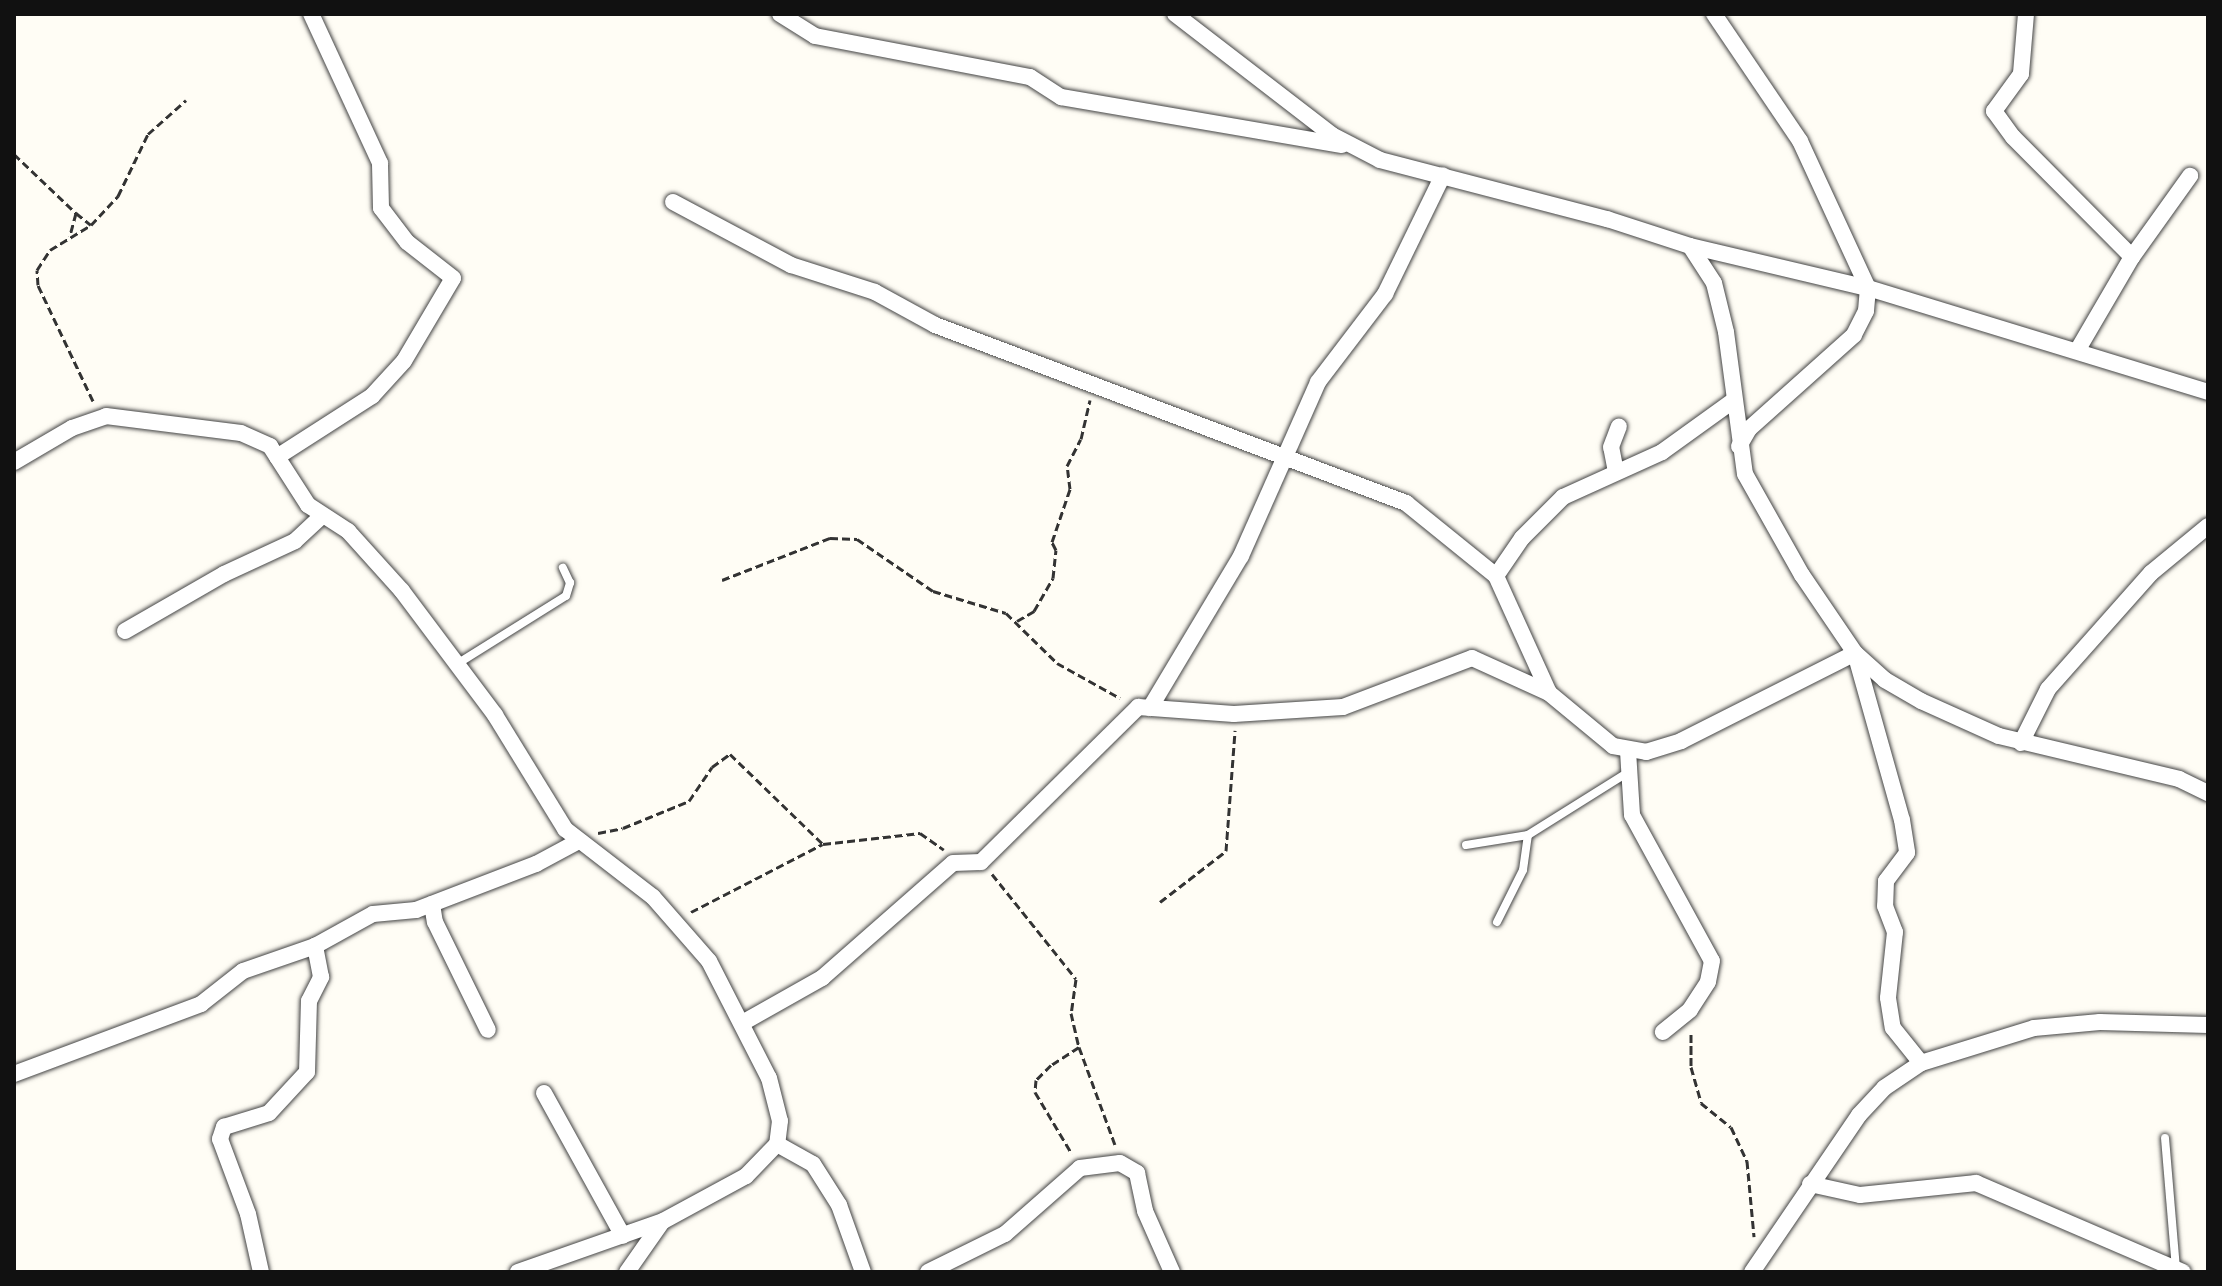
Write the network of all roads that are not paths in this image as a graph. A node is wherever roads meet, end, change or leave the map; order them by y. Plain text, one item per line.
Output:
1 (311, 14) edge
2 (780, 14) edge
3 (1175, 14) edge
4 (2026, 14) edge
5 (1714, 15) edge
6 (1352, 147) junction
7 (1443, 175) junction
8 (2190, 176) dead end
9 (673, 202) dead end
10 (1690, 246) junction
11 (2132, 257) junction
12 (1868, 288) junction
13 (2077, 351) junction
14 (2208, 392) edge
15 (1734, 400) junction
16 (1619, 426) dead end
17 (1739, 446) junction
18 (1283, 455) junction
19 (277, 457) junction
20 (14, 462) edge
21 (1616, 472) junction
22 (321, 517) junction
23 (2208, 526) edge
24 (563, 568) dead end
25 (1496, 576) junction
26 (125, 631) dead end
27 (1855, 653) junction
28 (457, 664) junction
29 (1549, 693) junction
30 (1144, 708) junction
31 (2021, 743) junction
32 (1628, 751) junction
33 (1628, 772) junction
34 (2208, 793) edge
35 (1528, 835) junction
36 (577, 842) junction
37 (1466, 845) dead end
38 (432, 904) junction
39 (1497, 922) dead end
40 (315, 946) junction
41 (744, 1022) junction
42 (2208, 1025) edge
43 (488, 1030) dead end
44 (1663, 1032) dead end
45 (1921, 1063) junction
46 (14, 1074) edge
47 (544, 1093) dead end
48 (2165, 1138) dead end
49 (777, 1144) junction
50 (1810, 1184) junction
51 (663, 1221) junction
52 (623, 1236) junction
53 (2180, 1271) edge
54 (261, 1272) edge
55 (518, 1272) edge
56 (627, 1272) edge
57 (863, 1272) edge
58 (928, 1272) edge
59 (1172, 1272) edge
60 (1752, 1272) edge

1 - 19 street
2 - 6 street
3 - 6 street
4 - 11 street
5 - 12 street
6 - 7 street
7 - 10 street
7 - 18 street
8 - 11 street
9 - 18 street
10 - 12 street
10 - 15 street
11 - 13 street
12 - 13 street
12 - 17 street
13 - 14 street
15 - 17 street
15 - 21 street
16 - 21 street
17 - 27 street
18 - 25 street
18 - 30 street
19 - 20 street
19 - 22 street
21 - 25 street
22 - 26 street
22 - 28 street
23 - 31 street
24 - 28 lane
25 - 29 street
27 - 31 street
27 - 32 street
27 - 45 street
28 - 36 street
29 - 30 street
29 - 32 street
30 - 41 street
31 - 34 street
32 - 33 street
33 - 35 lane
33 - 44 street
35 - 37 lane
35 - 39 lane
36 - 38 street
36 - 41 street
38 - 40 street
38 - 43 street
40 - 46 street
40 - 54 street
41 - 49 street
42 - 45 street
45 - 50 street
47 - 52 street
48 - 53 lane
49 - 51 street
49 - 57 street
50 - 53 street
50 - 60 street
51 - 52 street
51 - 56 street
52 - 55 street
58 - 59 street

